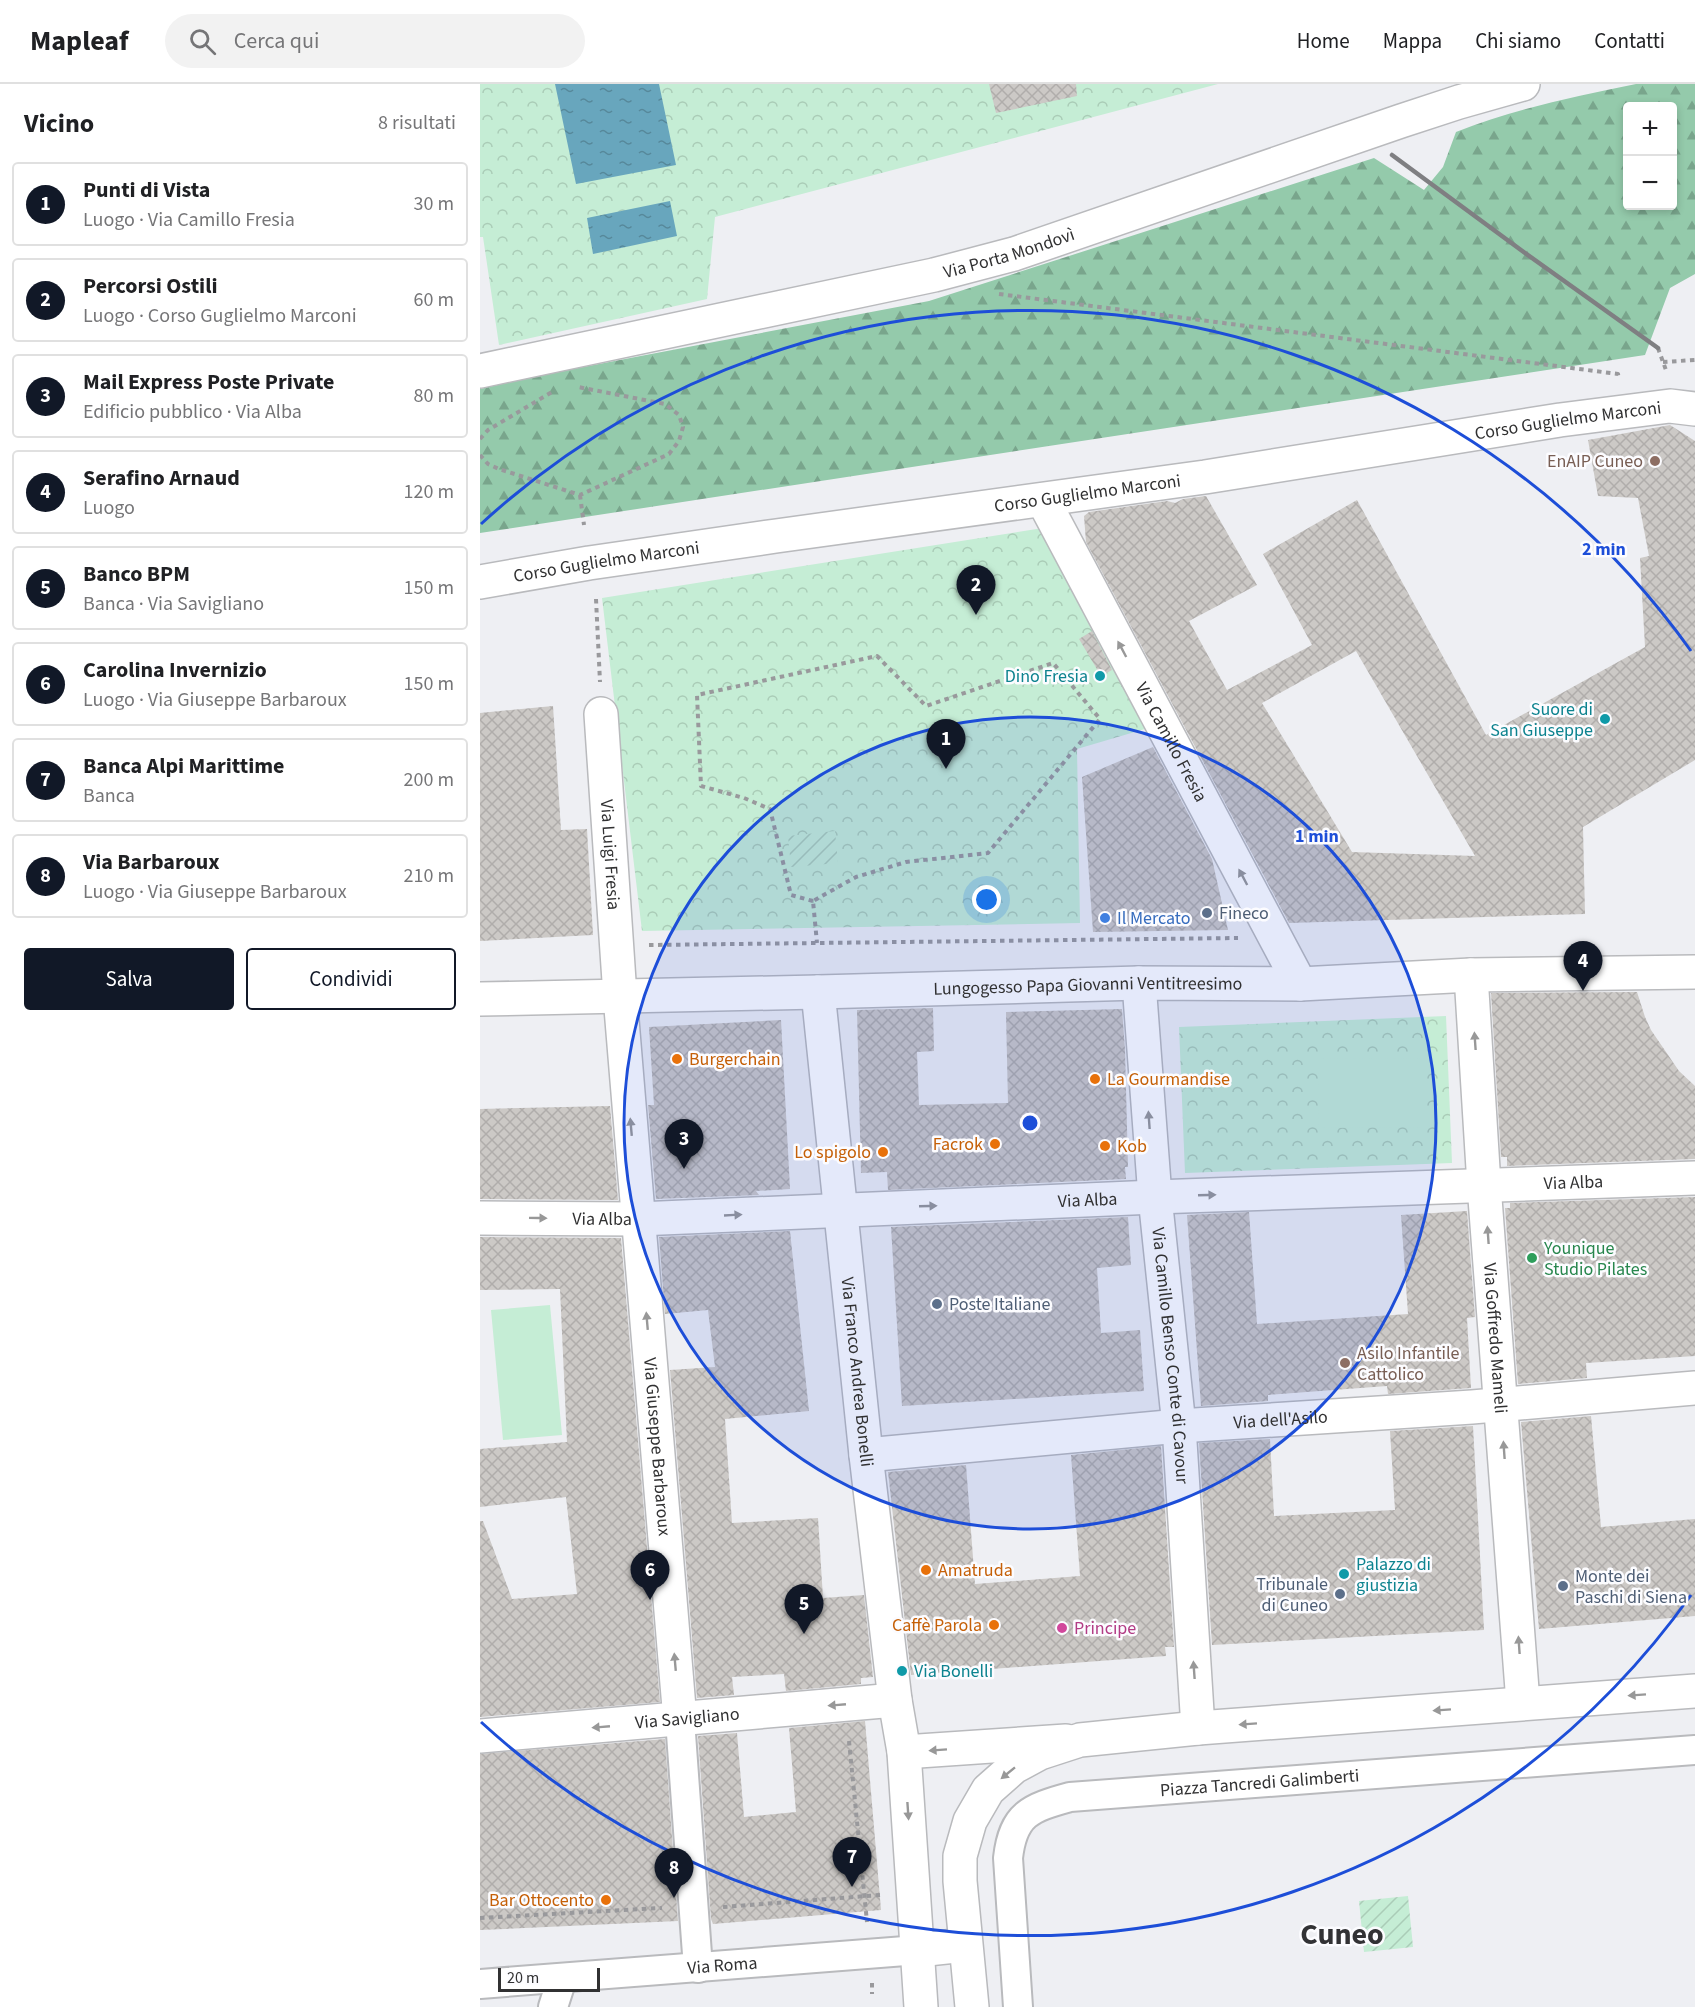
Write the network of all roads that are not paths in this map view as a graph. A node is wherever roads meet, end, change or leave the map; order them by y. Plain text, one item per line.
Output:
1 (1523, 84) edge
2 (480, 371) edge
3 (1695, 409) edge
4 (1043, 500) junction
5 (480, 582) edge
6 (601, 714) road end
7 (1695, 972) edge
8 (1471, 975) junction
9 (1139, 982) junction
10 (1300, 984) junction
11 (818, 993) junction
12 (620, 996) junction
13 (480, 999) edge
14 (1695, 1178) edge
15 (1484, 1185) junction
16 (1155, 1197) junction
17 (841, 1210) junction
18 (480, 1218) edge
19 (638, 1219) junction
20 (1695, 1388) edge
21 (1501, 1404) junction
22 (1179, 1426) junction
23 (866, 1455) junction
24 (1695, 1691) edge
25 (895, 1700) junction
26 (1523, 1703) junction
27 (680, 1720) junction
28 (1198, 1728) junction
29 (480, 1736) edge
30 (1080, 1740) junction
31 (1695, 1750) edge
32 (904, 1752) junction
33 (965, 1945) junction
34 (918, 1950) junction
35 (698, 1968) junction
36 (562, 1979) junction
37 (480, 1984) edge
38 (553, 2007) edge
39 (921, 2007) edge
40 (972, 2007) edge
41 (1018, 2007) edge

1 - 2 street, Via Porta Mondovì
3 - 4 street, Corso Guglielmo Marconi
4 - 5 street, Corso Guglielmo Marconi
10 -> 4 street, Via Camillo Fresia
6 - 12 street, Via Luigi Fresia
7 - 8 street, Lungogesso Papa Giovanni Ventitreesimo
8 - 10 street, Lungogesso Papa Giovanni Ventitreesimo
15 -> 8 street, Via Goffredo Mameli
9 - 10 street, Lungogesso Papa Giovanni Ventitreesimo
9 - 11 street, Lungogesso Papa Giovanni Ventitreesimo
16 -> 9 street, Via Camillo Benso Conte di Cavour
11 - 12 street, Lungogesso Papa Giovanni Ventitreesimo
11 - 17 street, Via Franco Andrea Bonelli
12 - 13 street, Lungogesso Papa Giovanni Ventitreesimo
19 -> 12 street, Via Giuseppe Barbaroux
14 - 15 street, Via Alba
16 -> 15 street, Via Alba
21 -> 15 street, Via Goffredo Mameli
17 -> 16 street, Via Alba
16 - 22 street, Via Camillo Benso Conte di Cavour
19 -> 17 street, Via Alba
17 - 23 street, Via Franco Andrea Bonelli
18 -> 19 street, Via Alba
27 -> 19 street, Via Giuseppe Barbaroux
20 - 21 street, Via dell'Asilo
21 - 22 street, Via dell'Asilo
26 -> 21 street, Via Goffredo Mameli
22 - 23 street, Via dell'Asilo
28 -> 22 street, Via Camillo Benso Conte di Cavour
23 - 25 street, Via Franco Andrea Bonelli
24 -> 26 street
25 -> 27 street, Via Savigliano
25 - 32 street, Via Franco Andrea Bonelli
26 -> 28 street
27 -> 29 street, Via Savigliano
27 - 35 street, Via Giuseppe Barbaroux
28 - 30 street
30 -> 32 street
30 -> 33 street
31 - 41 street, Piazza Tancredi Galimberti
32 -> 34 street
33 - 34 street, Via Roma
33 - 40 street
34 - 35 street, Via Roma
34 - 39 street
35 - 36 street, Via Roma
36 - 37 street, Via Roma
36 - 38 street

